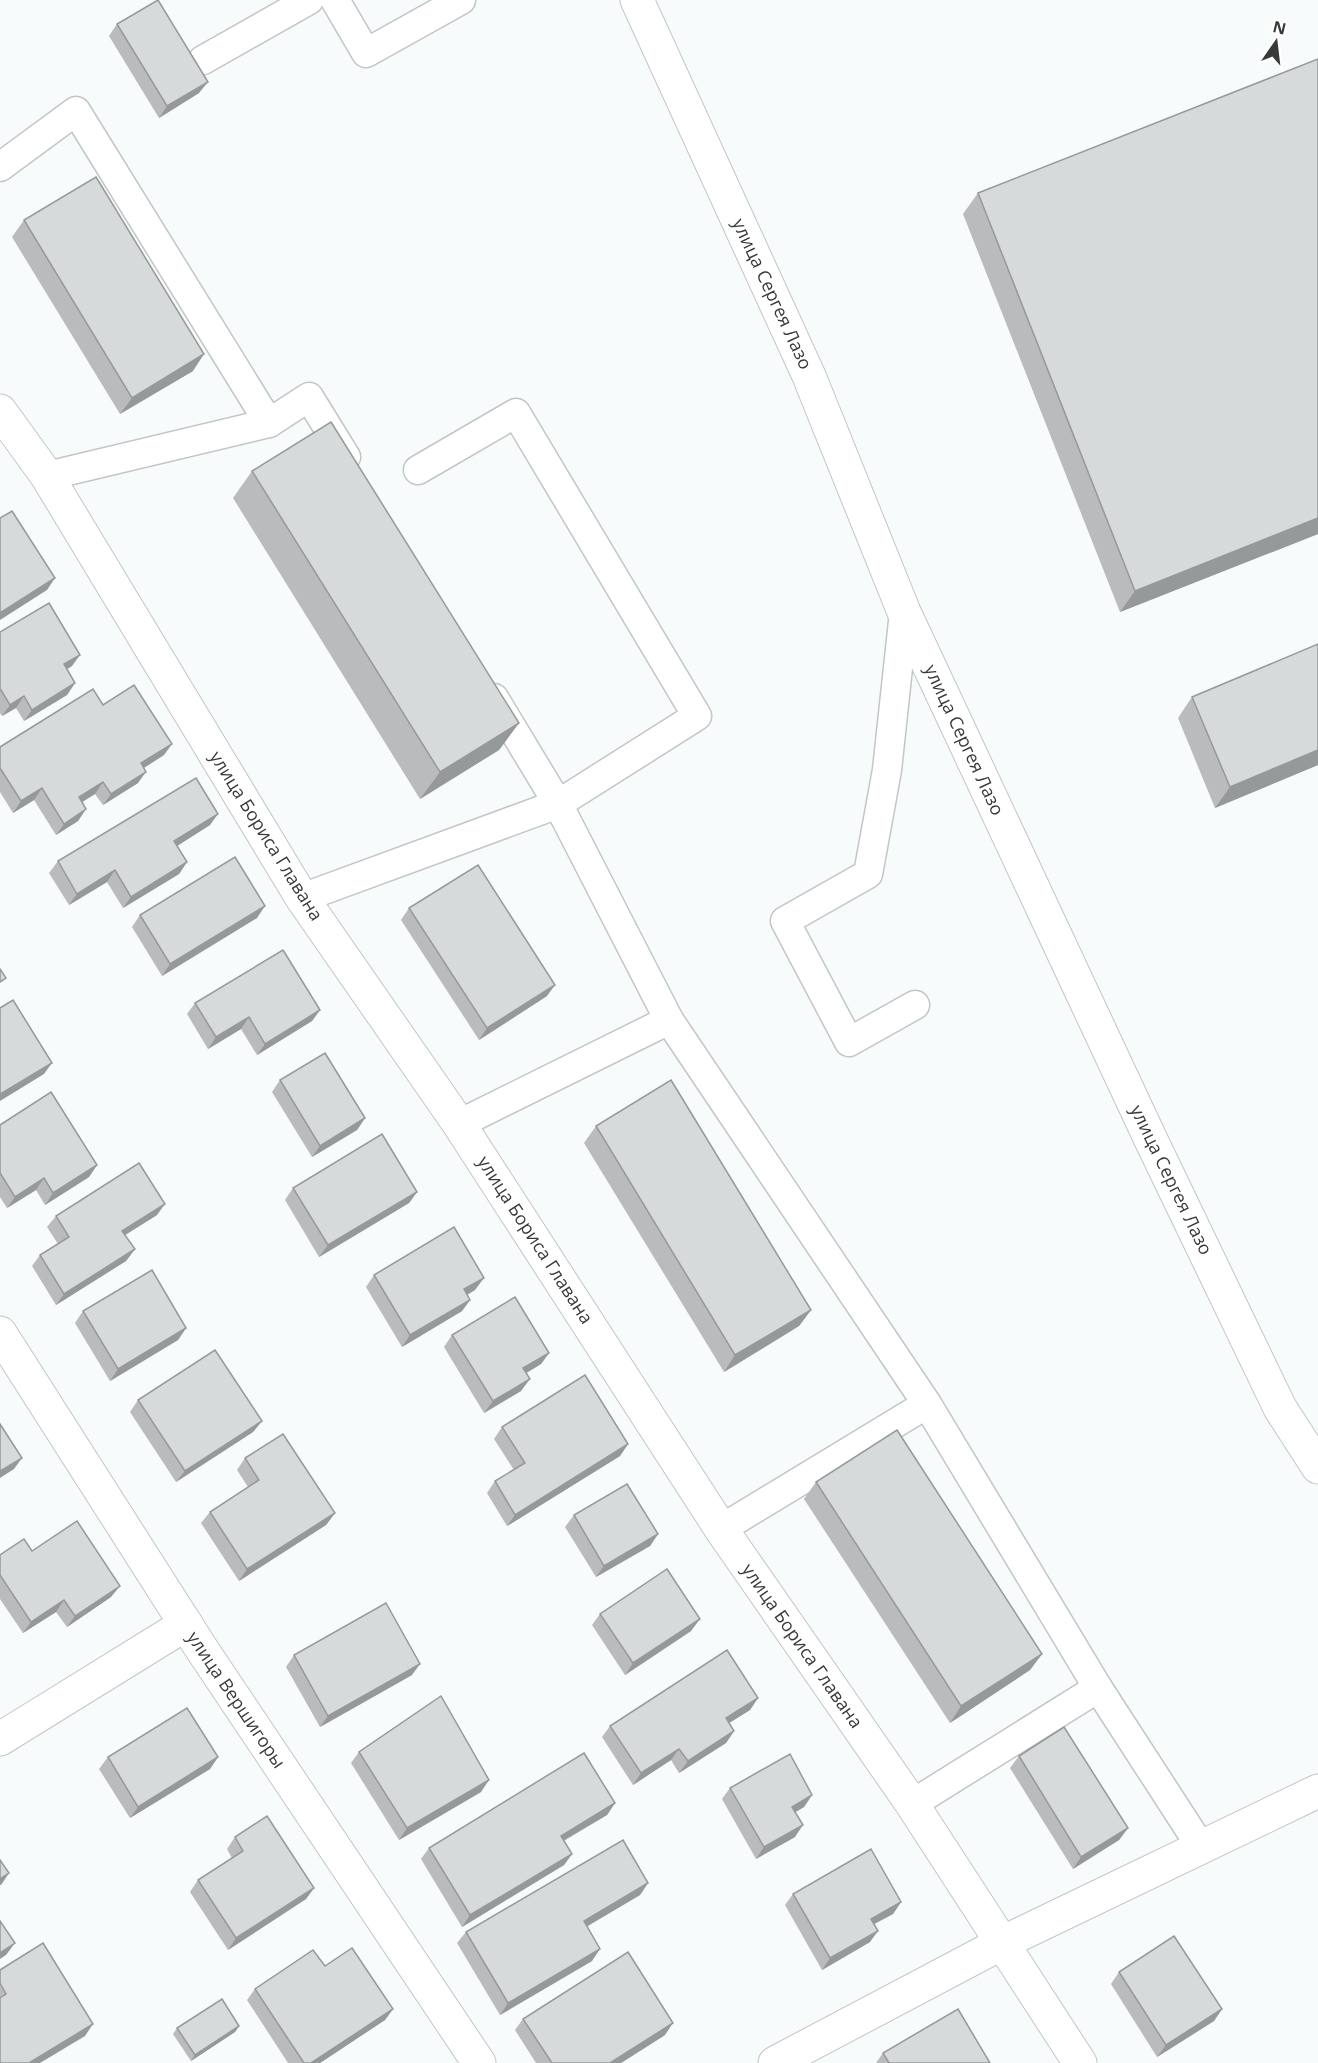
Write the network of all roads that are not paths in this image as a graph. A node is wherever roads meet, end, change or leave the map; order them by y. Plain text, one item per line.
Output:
1 (309, 0) edge
2 (335, 0) edge
3 (461, 0) edge
4 (637, 0) edge
5 (203, 60) dead end
6 (0, 167) edge
7 (0, 411) edge
8 (269, 423) junction
9 (418, 470) dead end
10 (46, 476) junction
11 (359, 478) edge
12 (904, 612) junction
13 (477, 672) edge
14 (558, 804) junction
15 (302, 897) junction
16 (915, 1005) dead end
17 (669, 1020) junction
18 (459, 1124) junction
19 (0, 1333) edge
20 (927, 1404) junction
21 (1318, 1467) edge
22 (721, 1529) junction
23 (186, 1624) junction
24 (1098, 1688) junction
25 (0, 1739) edge
26 (1318, 1791) edge
27 (912, 1804) junction
28 (1201, 1847) junction
29 (1004, 1942) junction
30 (479, 2063) edge
31 (776, 2063) edge
32 (1080, 2063) edge

1 - 5 lane
2 - 3 lane
4 - 12 street, улица Сергея Лазо
6 - 8 lane
7 - 10 street, улица Бориса Главана
8 - 10 lane
8 - 11 lane
9 - 14 lane
10 - 15 street, улица Бориса Главана
12 - 16 lane
12 - 21 street, улица Сергея Лазо
13 - 14 lane
14 - 15 lane
14 - 17 lane
15 - 18 street, улица Бориса Главана
17 - 18 lane
17 - 20 lane
18 - 22 street, улица Бориса Главана
19 - 23 street, улица Вершигоры
20 - 22 lane
20 - 24 lane
22 - 27 street, улица Бориса Главана
23 - 25 street
23 - 30 street, улица Вершигоры
24 - 27 lane
24 - 28 lane
26 - 28 street
27 - 29 street, улица Бориса Главана
28 - 29 street
29 - 31 street
29 - 32 street, улица Бориса Главана

